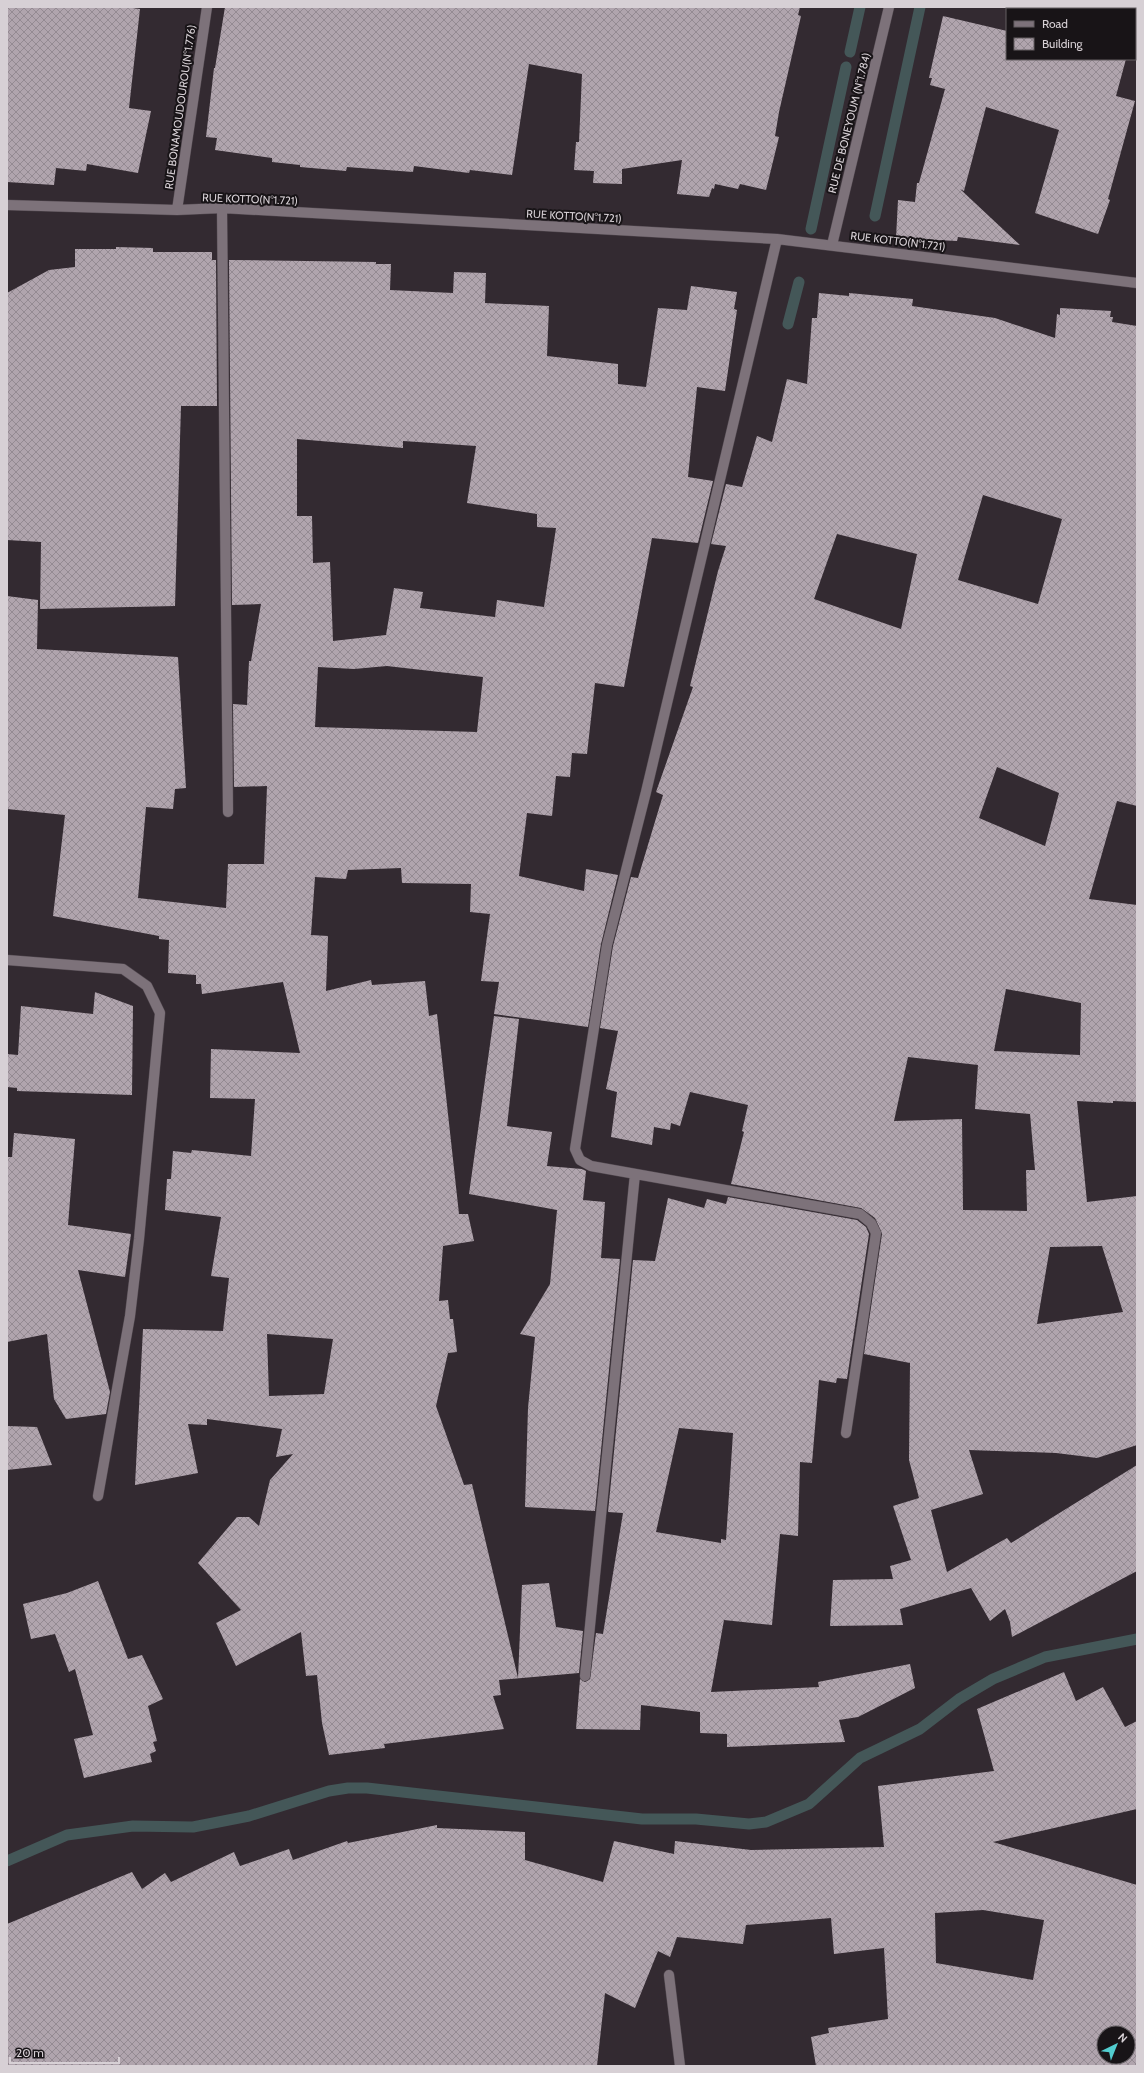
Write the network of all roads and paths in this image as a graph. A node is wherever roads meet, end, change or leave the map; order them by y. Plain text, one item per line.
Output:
1 (207, 7) edge
2 (889, 7) edge
3 (7, 205) edge
4 (222, 208) junction
5 (177, 210) junction
6 (776, 239) junction
7 (832, 245) junction
8 (1137, 283) edge
9 (228, 812) dead end
10 (7, 960) edge
11 (635, 1174) junction
12 (846, 1433) dead end
13 (98, 1496) dead end
14 (585, 1676) dead end
15 (669, 1975) dead end
16 (680, 2066) edge

1 - 5 street, RUE BONAMOUDOUROU(N°1.776)
2 - 7 street, RUE DE BONEYOUM (N°1.784)
3 - 5 street, RUE KOTTO(N°1.721)
4 - 5 street, RUE KOTTO(N°1.721)
4 - 6 street, RUE KOTTO(N°1.721)
4 - 9 street
6 - 7 street, RUE KOTTO(N°1.721)
6 - 11 street
7 - 8 street, RUE KOTTO(N°1.721)
10 - 13 street
11 - 12 street
11 - 14 street
15 - 16 street

